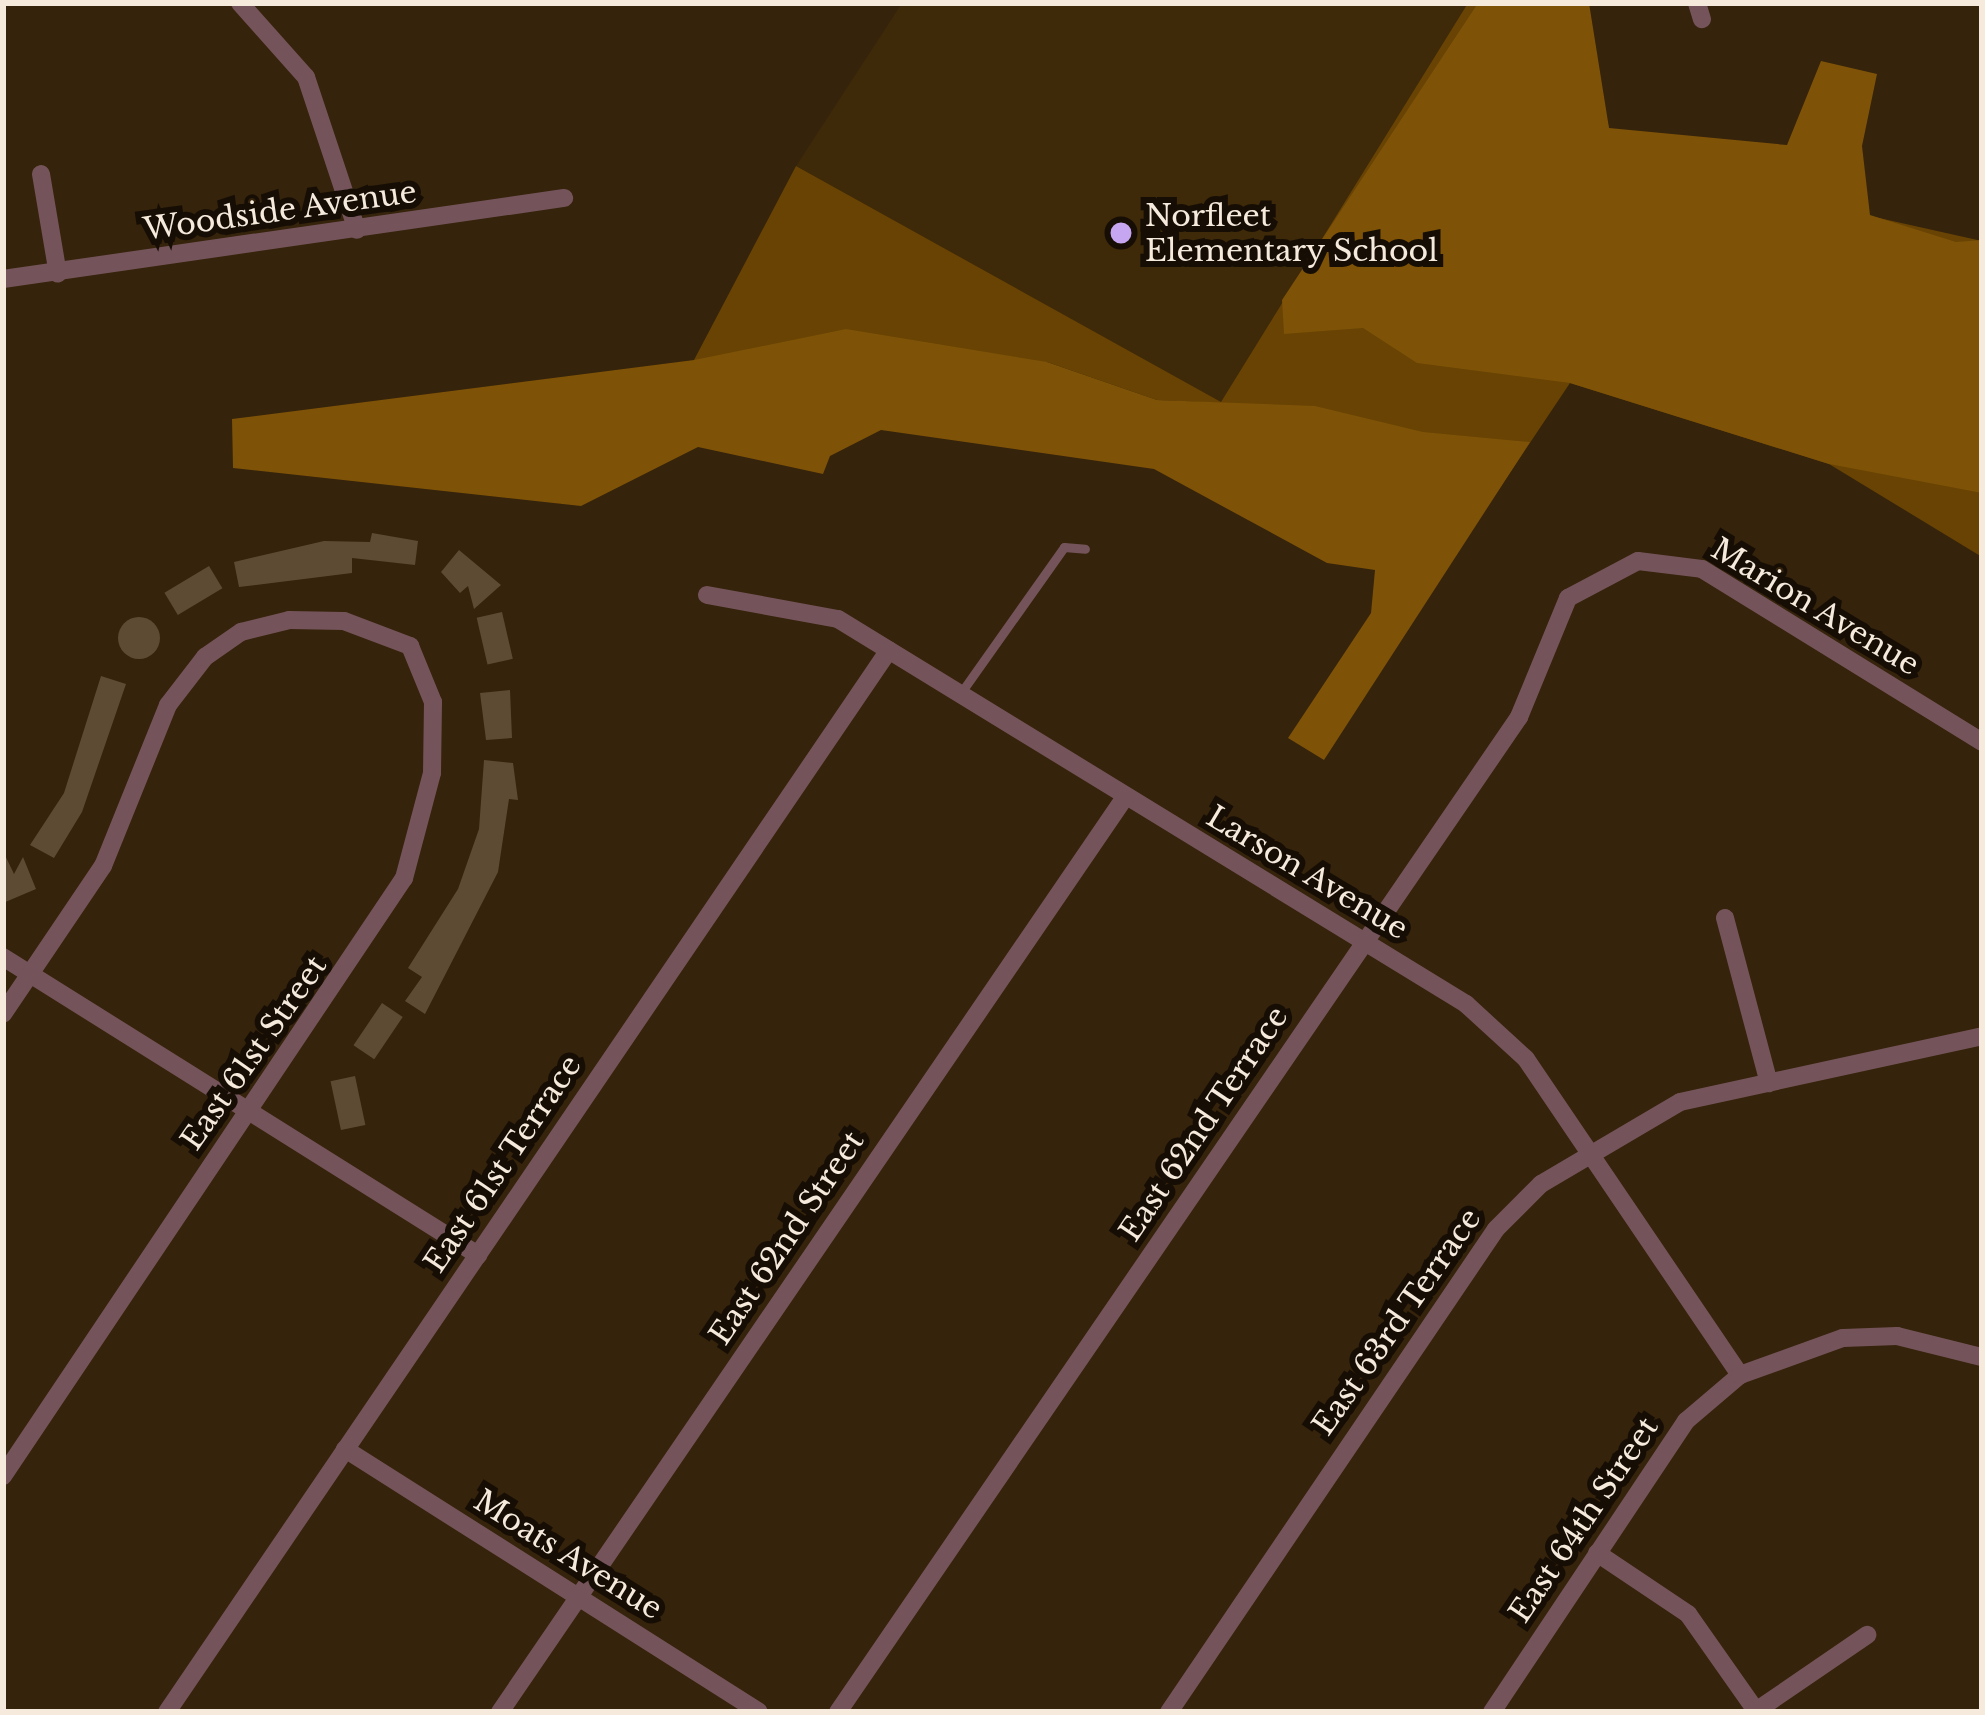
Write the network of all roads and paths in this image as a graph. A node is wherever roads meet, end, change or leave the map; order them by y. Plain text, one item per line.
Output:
1 (240, 3) edge
2 (41, 174) dead end
3 (564, 198) dead end
4 (357, 230) junction
5 (58, 274) junction
6 (3, 279) edge
7 (1085, 549) dead end
8 (1609, 572) joint
9 (707, 595) dead end
10 (889, 650) junction
11 (960, 694) junction
12 (1982, 742) edge
13 (1125, 797) junction
14 (1725, 919) dead end
15 (1364, 943) junction
16 (3, 957) edge
17 (30, 974) junction
18 (3, 1014) edge
19 (1982, 1036) edge
20 (1769, 1083) junction
21 (250, 1112) junction
22 (1587, 1149) junction
23 (478, 1255) junction
24 (1982, 1357) edge
25 (1740, 1375) junction
26 (345, 1449) junction
27 (3, 1476) edge
28 (1597, 1553) junction
29 (578, 1597) junction
30 (1868, 1635) dead end
31 (167, 1712) edge
32 (500, 1712) edge
33 (759, 1712) edge
34 (838, 1712) edge
35 (1168, 1712) edge
36 (1492, 1712) edge
37 (1756, 1712) edge

1 - 4 street
2 - 5 street
3 - 4 street, Woodside Avenue
4 - 5 street, Woodside Avenue
5 - 6 street, Woodside Avenue
7 - 11 lane
8 - 12 street, Marion Avenue
8 - 15 street, East 62nd Terrace
9 - 10 street, Larson Avenue
10 - 11 street, Larson Avenue
10 - 23 street, East 61st Terrace
11 - 13 street, Larson Avenue
13 - 15 street, Larson Avenue
13 - 29 street, East 62nd Street
14 - 20 street
15 - 22 street, Larson Avenue
15 - 34 street, East 62nd Terrace
16 - 17 street
17 - 18 street
17 - 21 street
17 - 21 street, East 61st Street
19 - 20 street, East 63rd Terrace
20 - 22 street, East 63rd Terrace
21 - 23 street
21 - 27 street, East 61st Street
22 - 25 street, Larson Avenue
22 - 35 street, East 63rd Terrace
23 - 26 street, East 61st Terrace
24 - 25 street
25 - 28 street, East 64th Street
26 - 29 street, Moats Avenue
26 - 31 street, East 61st Terrace
28 - 36 street, East 64th Street
28 - 37 street
29 - 32 street, East 62nd Street
29 - 33 street, Moats Avenue
30 - 37 street

